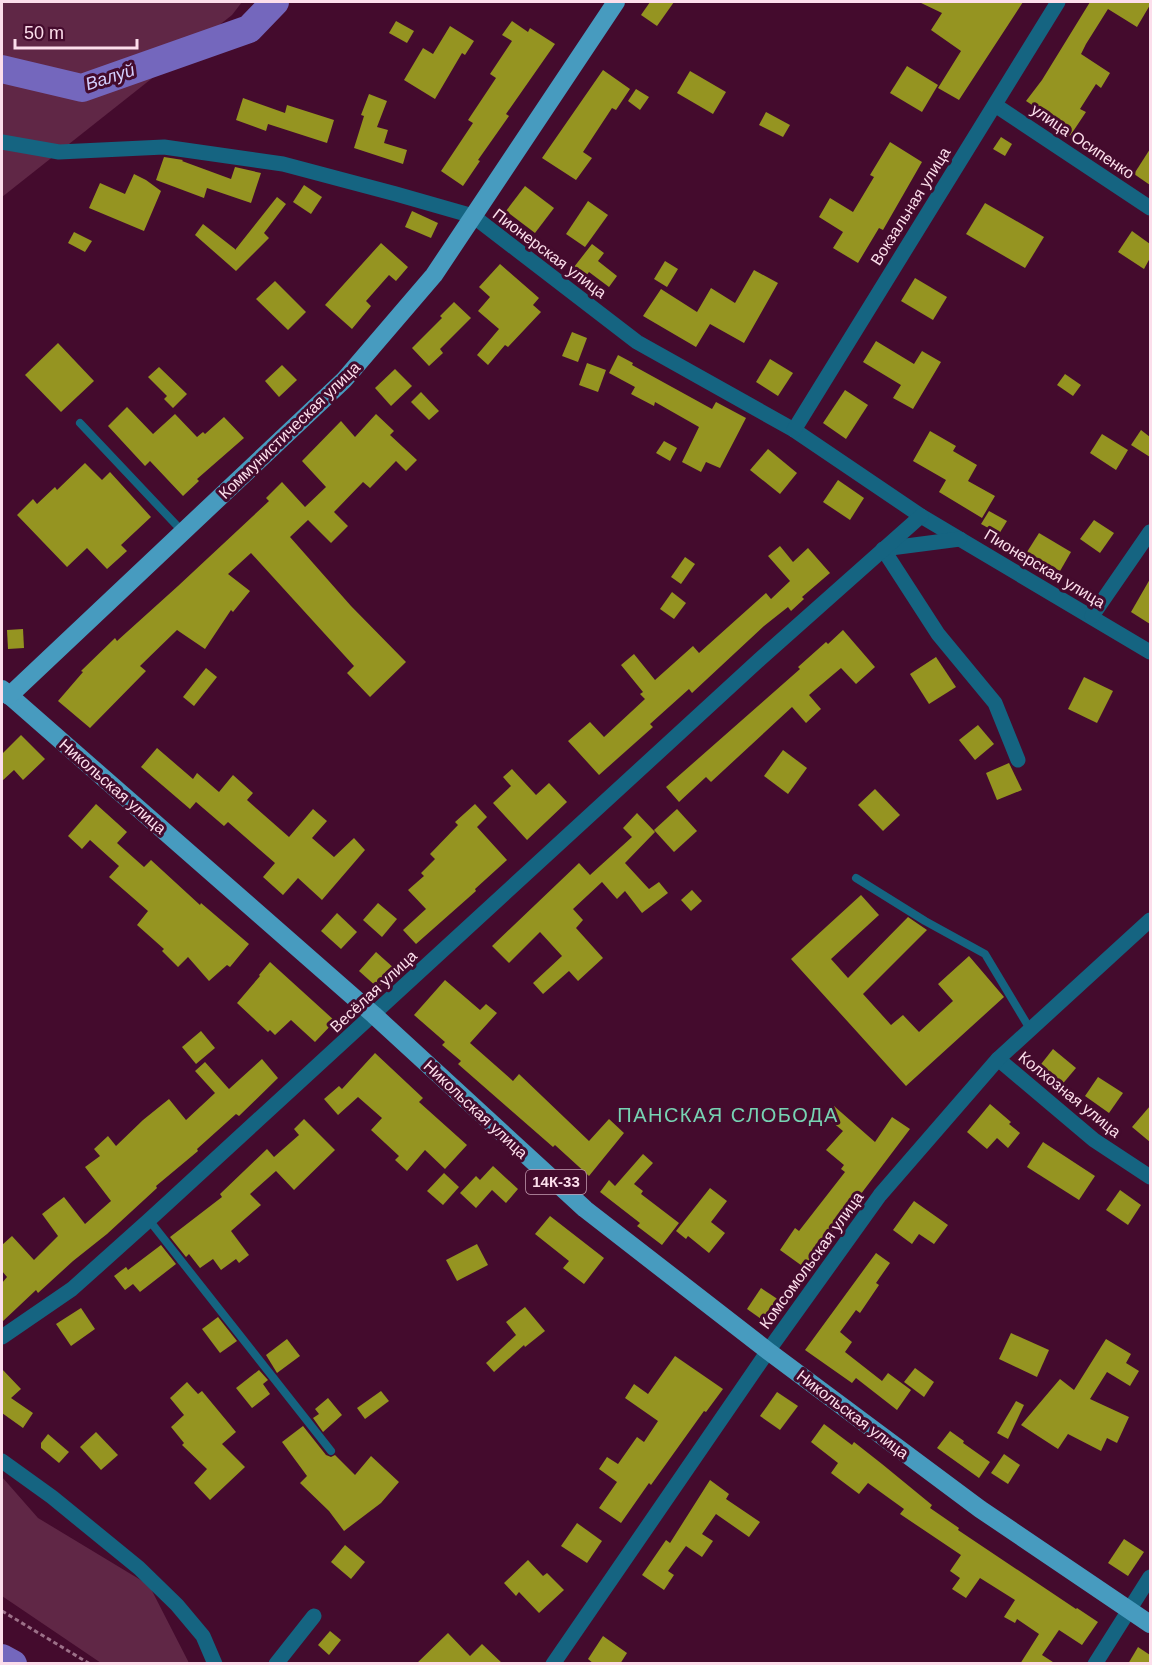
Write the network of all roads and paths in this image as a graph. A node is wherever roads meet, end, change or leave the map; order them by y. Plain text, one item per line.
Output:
1 (616, 2) edge
2 (1058, 2) edge
3 (995, 105) junction
4 (2, 142) edge
5 (1150, 208) edge
6 (473, 216) junction
7 (80, 423) dead end
8 (794, 430) junction
9 (921, 516) junction
10 (183, 532) junction
11 (1150, 532) edge
12 (960, 539) junction
13 (883, 549) junction
14 (1092, 616) junction
15 (1150, 652) edge
16 (4, 696) edge
17 (1018, 760) dead end
18 (856, 878) dead end
19 (1150, 920) edge
20 (374, 1015) junction
21 (1030, 1029) junction
22 (998, 1059) junction
23 (1150, 1177) edge
24 (149, 1221) junction
25 (2, 1337) edge
26 (768, 1351) junction
27 (331, 1451) dead end
28 (2, 1461) edge
29 (1150, 1577) edge
30 (1129, 1610) junction
31 (2, 1611) edge
32 (314, 1616) dead end
33 (1150, 1624) edge
34 (90, 1664) edge
35 (214, 1664) edge
36 (276, 1664) edge
37 (553, 1664) edge
38 (1095, 1664) edge

1 - 6 main road, Коммунистическая улица
2 - 3 street, Вокзальная улица
3 - 5 street, улица Осипенко
3 - 8 street, Вокзальная улица
4 - 6 street, Пионерская улица
6 - 8 street, Пионерская улица
6 - 10 main road, Коммунистическая улица
7 - 10 lane
8 - 9 street, Пионерская улица
9 - 12 street, Пионерская улица
9 - 13 street
10 - 16 main road, Коммунистическая улица
11 - 14 street
12 - 13 street
12 - 14 street, Пионерская улица
13 - 17 street
13 - 20 street, Весёлая улица
14 - 15 street, Пионерская улица
16 - 20 main road, Никольская улица / 14К-33
18 - 21 lane
19 - 21 street, Комсомольская улица
20 - 24 street, Весёлая улица
20 - 26 main road, Никольская улица / 14К-33
21 - 22 street, Комсомольская улица
22 - 23 street, Колхозная улица
22 - 26 street, Комсомольская улица
24 - 25 street, Весёлая улица
24 - 27 lane
26 - 30 main road, Никольская улица / 14К-33
26 - 37 street, Комсомольская улица
28 - 35 street
29 - 30 street
30 - 33 main road, Никольская улица / 14К-33
30 - 38 street
31 - 34 path
32 - 36 street

